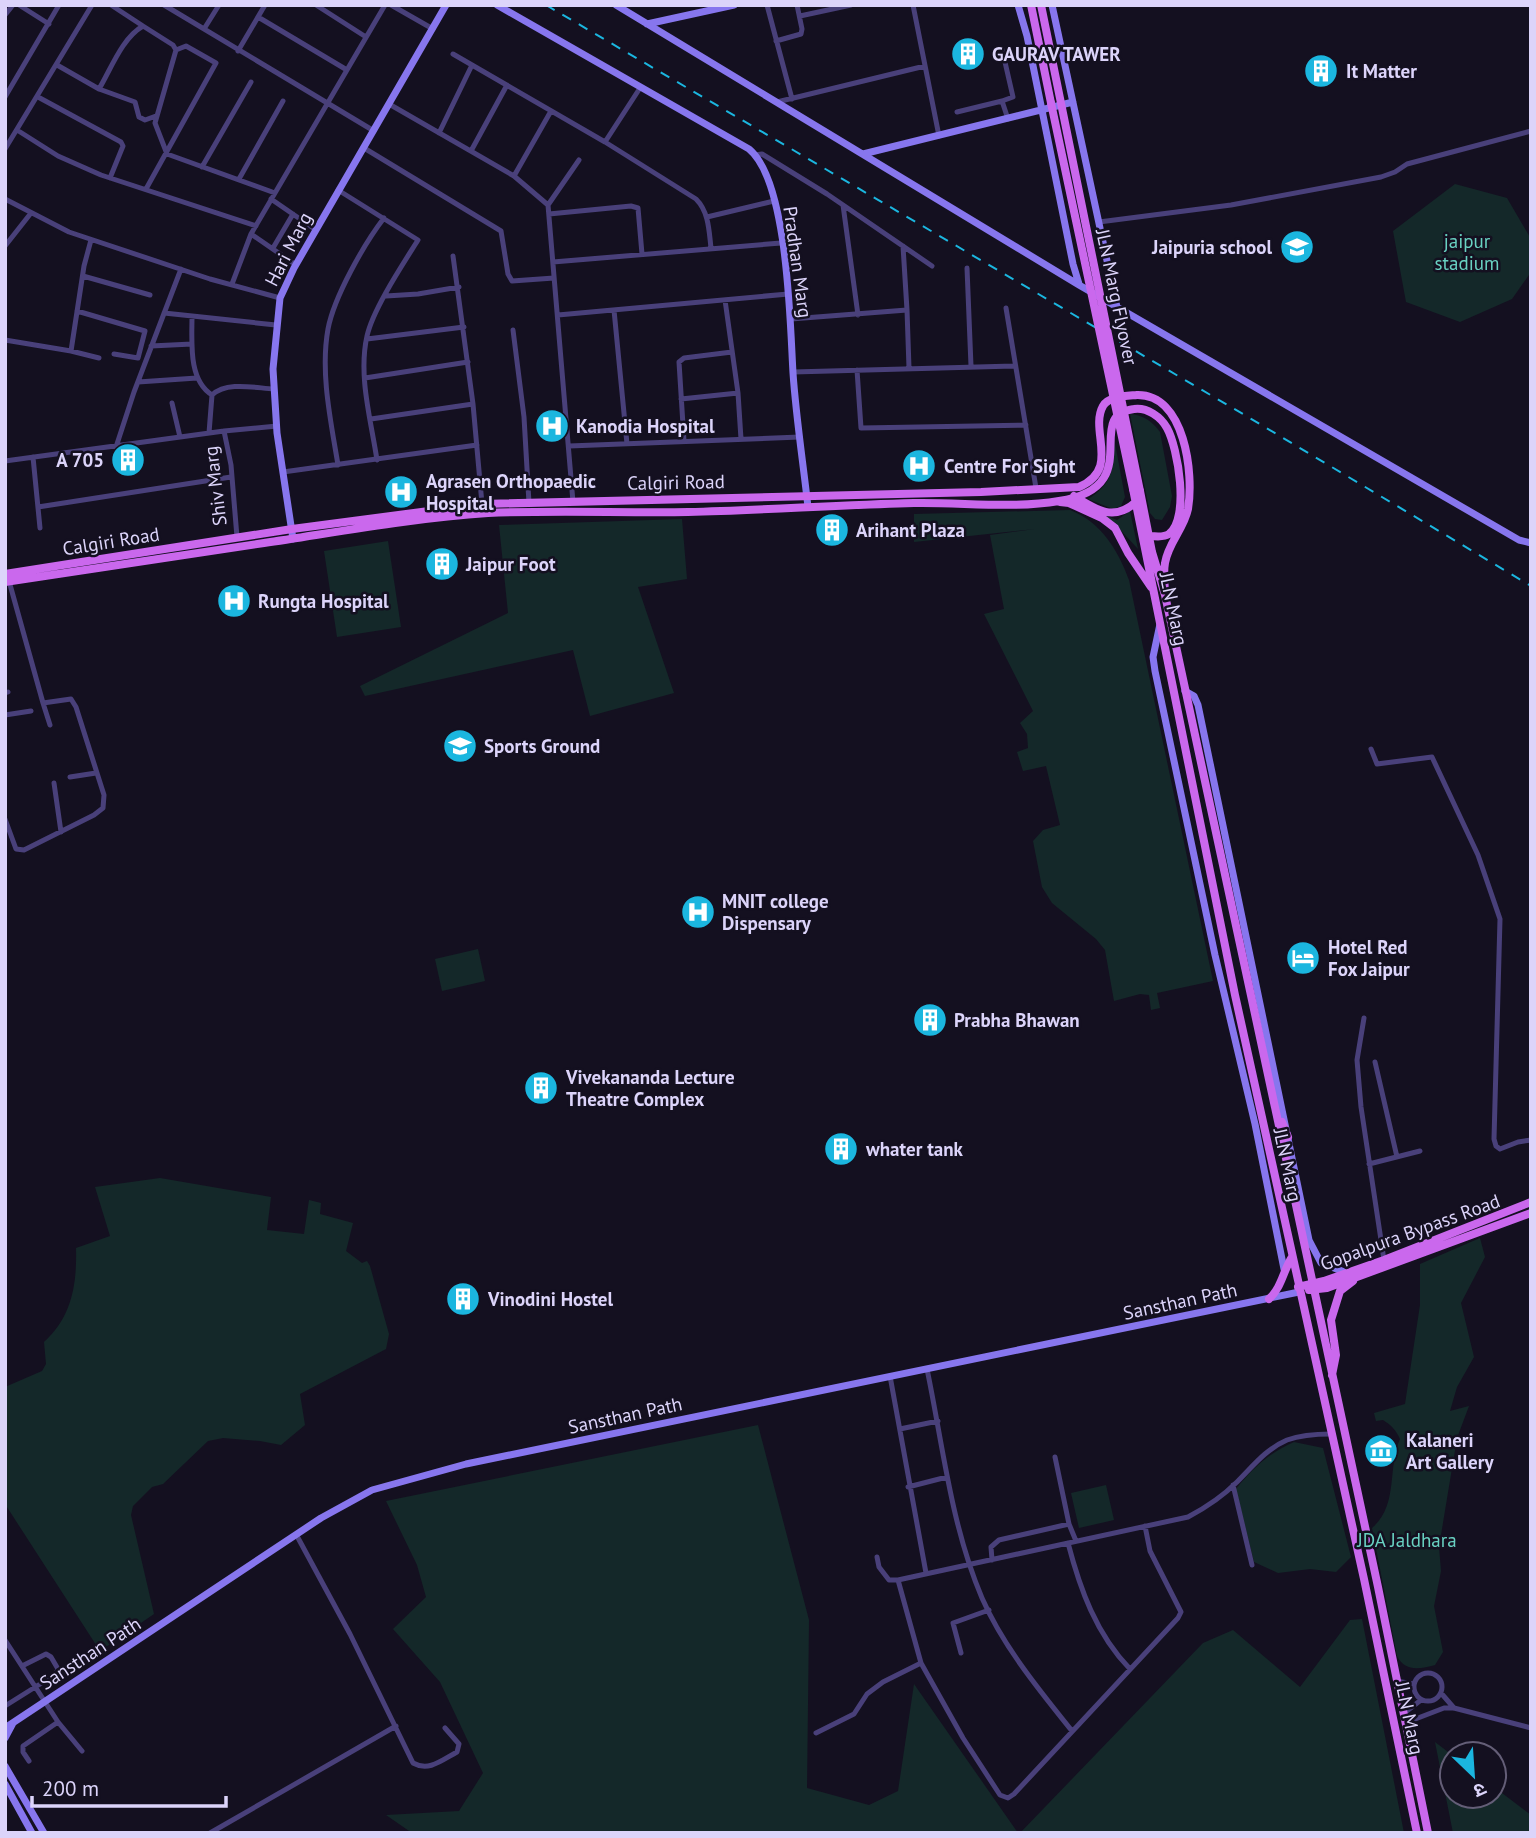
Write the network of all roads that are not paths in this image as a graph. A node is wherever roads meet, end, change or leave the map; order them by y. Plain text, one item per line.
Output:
1 (16, 5) edge
2 (59, 5) edge
3 (92, 5) edge
4 (111, 5) edge
5 (164, 5) edge
6 (219, 5) edge
7 (265, 5) edge
8 (316, 5) edge
9 (388, 5) edge
10 (446, 5) edge
11 (497, 5) edge
12 (616, 5) edge
13 (734, 5) edge
14 (767, 5) edge
15 (797, 5) edge
16 (851, 5) edge
17 (913, 5) edge
18 (1018, 5) edge
19 (1031, 5) edge
20 (1041, 5) edge
21 (1052, 5) edge
22 (834, 7) edge
23 (5, 15) edge
24 (800, 16) junction
25 (258, 17) junction
26 (49, 24) junction
27 (647, 24) junction
28 (143, 26) junction
29 (204, 29) junction
30 (433, 29) junction
31 (366, 37) junction
32 (776, 41) junction
33 (1002, 49) dead end
34 (176, 50) junction
35 (238, 51) junction
36 (453, 54) dead end
37 (57, 65) junction
38 (472, 65) junction
39 (925, 66) junction
40 (347, 70) junction
41 (251, 82) dead end
42 (507, 85) junction
43 (640, 88) junction
44 (99, 89) junction
45 (5, 97) edge
46 (37, 97) junction
47 (792, 99) junction
48 (283, 101) dead end
49 (1002, 101) junction
50 (777, 102) junction
51 (1073, 102) junction
52 (389, 104) junction
53 (328, 105) junction
54 (1041, 110) junction
55 (551, 111) junction
56 (957, 112) dead end
57 (158, 114) junction
58 (1007, 119) junction
59 (17, 130) junction
60 (374, 131) junction
61 (1531, 131) edge
62 (439, 133) junction
63 (939, 136) junction
64 (605, 142) junction
65 (363, 148) junction
66 (5, 149) edge
67 (166, 150) junction
68 (471, 151) junction
69 (863, 154) junction
70 (755, 155) junction
71 (579, 160) dead end
72 (202, 167) junction
73 (514, 176) junction
74 (110, 177) junction
75 (239, 179) junction
76 (146, 189) junction
77 (338, 190) junction
78 (273, 196) junction
79 (5, 199) edge
80 (774, 201) junction
81 (548, 205) junction
82 (843, 205) junction
83 (31, 213) junction
84 (549, 214) junction
85 (293, 215) junction
86 (707, 217) junction
87 (384, 218) junction
88 (1099, 222) junction
89 (256, 226) junction
90 (316, 230) junction
91 (251, 234) junction
92 (91, 240) junction
93 (781, 243) junction
94 (5, 246) edge
95 (903, 246) junction
96 (273, 248) junction
97 (711, 248) junction
98 (642, 254) junction
99 (453, 256) dead end
100 (553, 262) junction
101 (296, 265) junction
102 (932, 266) dead end
103 (967, 268) dead end
104 (181, 269) junction
105 (83, 276) junction
106 (554, 278) junction
107 (232, 284) junction
108 (1079, 285) junction
109 (459, 287) junction
110 (788, 294) junction
111 (150, 295) dead end
112 (386, 296) junction
113 (280, 298) junction
114 (725, 300) junction
115 (1117, 307) junction
116 (1006, 308) dead end
117 (614, 310) junction
118 (907, 310) junction
119 (77, 311) junction
120 (164, 313) junction
121 (558, 315) junction
122 (858, 315) junction
123 (192, 316) junction
124 (791, 319) junction
125 (276, 325) junction
126 (464, 327) junction
127 (513, 330) dead end
128 (367, 339) junction
129 (5, 340) edge
130 (192, 344) junction
131 (151, 346) junction
132 (71, 351) junction
133 (732, 352) junction
134 (114, 354) dead end
135 (99, 358) dead end
136 (468, 362) junction
137 (971, 366) junction
138 (1014, 366) junction
139 (909, 368) junction
140 (857, 370) junction
141 (793, 372) junction
142 (197, 378) junction
143 (365, 378) junction
144 (138, 382) junction
145 (274, 389) junction
146 (738, 393) junction
147 (212, 395) junction
148 (681, 398) junction
149 (172, 403) dead end
150 (473, 404) junction
151 (370, 419) junction
152 (1026, 425) junction
153 (277, 426) junction
154 (224, 430) junction
155 (209, 433) junction
156 (180, 437) junction
157 (800, 437) junction
158 (741, 439) junction
159 (684, 441) junction
160 (627, 444) junction
161 (477, 445) junction
162 (569, 446) junction
163 (116, 447) junction
164 (33, 457) junction
165 (377, 460) junction
166 (5, 461) edge
167 (338, 465) junction
168 (283, 472) junction
169 (231, 477) junction
170 (1036, 488) junction
171 (1069, 488) junction
172 (1137, 490) junction
173 (856, 494) junction
174 (807, 495) junction
175 (1075, 497) junction
176 (573, 501) junction
177 (1057, 502) junction
178 (1136, 502) junction
179 (529, 503) junction
180 (482, 504) junction
181 (856, 505) junction
182 (38, 506) junction
183 (808, 506) junction
184 (574, 513) junction
185 (40, 528) dead end
186 (292, 534) junction
187 (1149, 536) junction
188 (237, 537) junction
189 (1531, 543) edge
190 (6, 579) edge
191 (1154, 592) junction
192 (1165, 595) junction
193 (1161, 620) junction
194 (43, 703) junction
195 (31, 711) dead end
196 (5, 715) edge
197 (50, 725) dead end
198 (1371, 749) dead end
199 (96, 773) junction
200 (70, 776) dead end
201 (54, 783) dead end
202 (5, 819) edge
203 (61, 832) junction
204 (1259, 1016) junction
205 (1364, 1018) dead end
206 (1375, 1062) dead end
207 (1275, 1106) junction
208 (1288, 1137) junction
209 (1531, 1140) edge
210 (1420, 1151) dead end
211 (1397, 1157) junction
212 (1369, 1164) junction
213 (1270, 1178) junction
214 (1529, 1209) edge
215 (1292, 1257) junction
216 (1384, 1260) junction
217 (1284, 1269) junction
218 (1346, 1273) junction
219 (1358, 1277) junction
220 (1313, 1287) junction
221 (1299, 1290) junction
222 (1269, 1298) junction
223 (927, 1369) junction
224 (890, 1377) junction
225 (1332, 1379) junction
226 (938, 1420) junction
227 (900, 1429) junction
228 (1331, 1434) junction
229 (1055, 1457) dead end
230 (947, 1478) junction
231 (1233, 1485) junction
232 (908, 1487) junction
233 (1069, 1524) junction
234 (1145, 1526) junction
235 (297, 1536) junction
236 (1076, 1541) junction
237 (1068, 1543) junction
238 (877, 1557) dead end
239 (992, 1560) junction
240 (969, 1564) junction
241 (1252, 1565) dead end
242 (926, 1573) junction
243 (898, 1580) junction
244 (989, 1610) junction
245 (5, 1640) edge
246 (961, 1653) dead end
247 (921, 1663) junction
248 (22, 1666) junction
249 (1130, 1669) junction
250 (1396, 1681) junction
251 (1414, 1684) junction
252 (35, 1687) junction
253 (1441, 1693) junction
254 (1421, 1700) junction
255 (45, 1702) junction
256 (5, 1706) edge
257 (1454, 1708) junction
258 (1404, 1718) junction
259 (58, 1722) junction
260 (8, 1725) edge
261 (396, 1726) junction
262 (445, 1728) dead end
263 (1531, 1728) edge
264 (1072, 1731) junction
265 (816, 1733) dead end
266 (5, 1738) edge
267 (82, 1751) dead end
268 (29, 1761) dead end
269 (5, 1766) edge
270 (5, 1784) edge
271 (32, 1833) edge
272 (44, 1833) edge
273 (210, 1833) edge
274 (1417, 1833) edge
275 (1428, 1833) edge

1 - 23 street
1 - 26 street
2 - 26 street
3 - 37 street
4 - 28 street
5 - 29 street
6 - 29 street
7 - 25 street
8 - 31 street
9 - 30 street
9 - 31 street
10 - 30 street, Hari Marg
11 - 43 street
12 - 27 street
13 - 27 street
14 - 32 street
15 - 24 street
16 - 22 street
17 - 39 street
18 - 54 street
19 - 172 main road, JLN Marg Flyover, bridge
20 - 172 main road, JLN Marg Flyover, bridge
21 - 51 street
22 - 24 street
24 - 32 street
25 - 35 street
25 - 40 street
26 - 45 street
27 - 50 street
28 - 34 street
28 - 44 street
29 - 35 street
30 - 52 street, Hari Marg
31 - 40 street
32 - 47 street
33 - 49 street
34 - 57 street
34 - 67 street
35 - 53 street
36 - 38 street
37 - 44 street
37 - 46 street
38 - 42 street
38 - 62 street
39 - 47 street
39 - 63 street
40 - 53 street
41 - 72 street
42 - 55 street
42 - 68 street
43 - 64 street
43 - 70 street
44 - 57 street
46 - 59 street
46 - 74 street
47 - 50 street
48 - 75 street
49 - 56 street
49 - 58 street
50 - 69 street
51 - 54 street
51 - 88 street
52 - 60 street, Hari Marg
52 - 62 street
53 - 60 street
53 - 78 street
54 - 58 street
54 - 108 street
55 - 64 street
55 - 73 street
57 - 67 street
58 - 63 street
59 - 66 street
59 - 74 street
60 - 65 street, Hari Marg
61 - 88 street
62 - 68 street
63 - 69 street
64 - 86 street
65 - 77 street, Hari Marg
65 - 106 street
67 - 72 street
67 - 76 street
68 - 73 street
69 - 108 street
70 - 80 street, Pradhan Marg
70 - 82 street
71 - 81 street
72 - 75 street
73 - 81 street
74 - 76 street
75 - 78 street
76 - 89 street
77 - 87 street
77 - 90 street, Hari Marg
78 - 85 street
78 - 89 street
79 - 83 street
80 - 86 street
80 - 93 street, Pradhan Marg
81 - 84 street
82 - 95 street
82 - 122 street
83 - 92 street
83 - 94 street
84 - 98 street
84 - 100 street
85 - 90 street
85 - 96 street
86 - 97 street
87 - 112 street
87 - 167 street
88 - 115 street
89 - 91 street
90 - 101 street, Hari Marg
91 - 96 street
91 - 107 street
92 - 104 street
92 - 105 street
93 - 97 street
93 - 110 street, Pradhan Marg
95 - 102 street
95 - 118 street
96 - 101 street
97 - 98 street
98 - 100 street
99 - 109 street
100 - 106 street
101 - 113 street, Hari Marg
103 - 137 street
104 - 107 street
104 - 120 street
105 - 111 street
105 - 119 street
106 - 121 street
107 - 113 street
108 - 115 street
109 - 112 street
109 - 126 street
110 - 114 street
110 - 124 street, Pradhan Marg
112 - 128 street
113 - 125 street, Hari Marg
114 - 117 street
114 - 133 street
115 - 189 street
116 - 138 street
117 - 121 street
117 - 160 street
118 - 122 street
118 - 139 street
119 - 132 street
119 - 134 street
120 - 123 street
120 - 131 street
121 - 162 street
122 - 124 street
123 - 125 street
123 - 130 street
124 - 141 street, Pradhan Marg
125 - 145 street, Hari Marg
126 - 128 street
126 - 136 street
127 - 179 street
128 - 143 street
129 - 132 street
130 - 131 street
130 - 142 street
131 - 144 street
132 - 135 street
133 - 146 street
133 - 148 street
136 - 143 street
136 - 150 street
137 - 138 street
137 - 139 street
138 - 152 street
139 - 140 street
140 - 141 street
140 - 152 street
141 - 157 street, Pradhan Marg
142 - 144 street
142 - 147 street
143 - 151 street
144 - 163 street
145 - 147 street
145 - 153 street, Hari Marg
146 - 148 street
146 - 158 street
147 - 155 street
148 - 159 street
149 - 156 street
150 - 151 street
150 - 161 street
151 - 165 street
152 - 170 street
153 - 154 street
153 - 168 street, Hari Marg
154 - 155 street
154 - 169 street, Shiv Marg
155 - 156 street
156 - 163 street
157 - 158 street
157 - 174 street, Pradhan Marg
158 - 159 street
159 - 160 street
160 - 162 street
161 - 165 street
161 - 180 street
162 - 176 street
163 - 164 street
164 - 166 street
164 - 182 street
165 - 167 street
167 - 168 street
168 - 186 street, Hari Marg
169 - 182 street
169 - 188 street, Shiv Marg
170 - 171 main road, Calgiri Road
170 - 173 main road, Calgiri Road
171 - 175 main road
171 - 192 main road
172 - 178 main road, JLN Marg Flyover
172 - 187 main road, JLN Marg Flyover
173 - 174 main road, Calgiri Road
173 - 181 main road
174 - 176 main road, Calgiri Road
174 - 183 street, Pradhan Marg
175 - 177 main road
175 - 178 main road
175 - 187 main road
176 - 179 main road, Calgiri Road
176 - 184 street
177 - 181 main road, Calgiri Road
177 - 191 main road
178 - 191 main road, JLN Marg
179 - 180 main road, Calgiri Road
180 - 186 main road, Calgiri Road
181 - 183 main road, Calgiri Road
182 - 185 street
183 - 184 main road, Calgiri Road
184 - 186 main road, Calgiri Road
186 - 188 main road, Calgiri Road
186 - 190 main road, Calgiri Road
187 - 192 main road, JLN Marg Flyover
188 - 190 main road, Calgiri Road
190 - 194 street
191 - 193 main road, JLN Marg
192 - 204 main road, JLN Marg
193 - 213 main road, JLN Marg
193 - 213 street
194 - 197 street
194 - 199 street
195 - 196 street
198 - 209 street
199 - 200 street
199 - 203 street
201 - 203 street
202 - 203 street
204 - 207 main road, JLN Marg
204 - 208 street
205 - 212 street
206 - 211 street
207 - 208 main road
207 - 220 main road, JLN Marg
208 - 218 street
210 - 211 street
211 - 212 street
212 - 216 street
213 - 215 main road, JLN Marg
213 - 217 street
214 - 216 main road, Gopalpura Bypass Road
214 - 219 main road, Gopalpura Bypass Road
215 - 217 main road
215 - 221 main road, JLN Marg
216 - 218 main road, Gopalpura Bypass Road
217 - 222 main road
218 - 220 main road, Gopalpura Bypass Road
219 - 220 main road, Gopalpura Bypass Road
219 - 225 main road
220 - 221 main road
220 - 225 main road, JLN Marg
221 - 222 street, Sansthan Path
221 - 228 main road, JLN Marg
222 - 223 street, Sansthan Path
223 - 224 street, Sansthan Path
223 - 226 street
224 - 227 street
224 - 235 street, Sansthan Path
225 - 250 main road, JLN Marg
226 - 227 street
226 - 230 street
227 - 232 street
228 - 231 street
228 - 274 main road, JLN Marg
229 - 233 street
230 - 232 street
230 - 240 street
231 - 234 street
231 - 241 street
232 - 242 street
233 - 236 street
233 - 239 street
234 - 236 street
234 - 249 street
235 - 255 street, Sansthan Path
235 - 261 street
236 - 237 street
237 - 239 street
237 - 249 street
238 - 243 street
239 - 240 street
240 - 242 street
240 - 244 street
242 - 243 street
243 - 247 street
244 - 246 street
244 - 264 street
245 - 248 street
247 - 264 street
247 - 265 street
248 - 252 street
248 - 252 street
249 - 264 street
250 - 251 street
250 - 258 main road, JLN Marg
251 - 253 street
251 - 254 street
252 - 255 street
252 - 256 street
253 - 254 street
253 - 257 street
254 - 258 street
255 - 259 street
255 - 260 street, Sansthan Path
257 - 258 street
257 - 263 street
258 - 275 main road, JLN Marg
259 - 267 street
259 - 268 street
260 - 266 street
261 - 262 street
261 - 273 street
269 - 272 street
270 - 271 street

